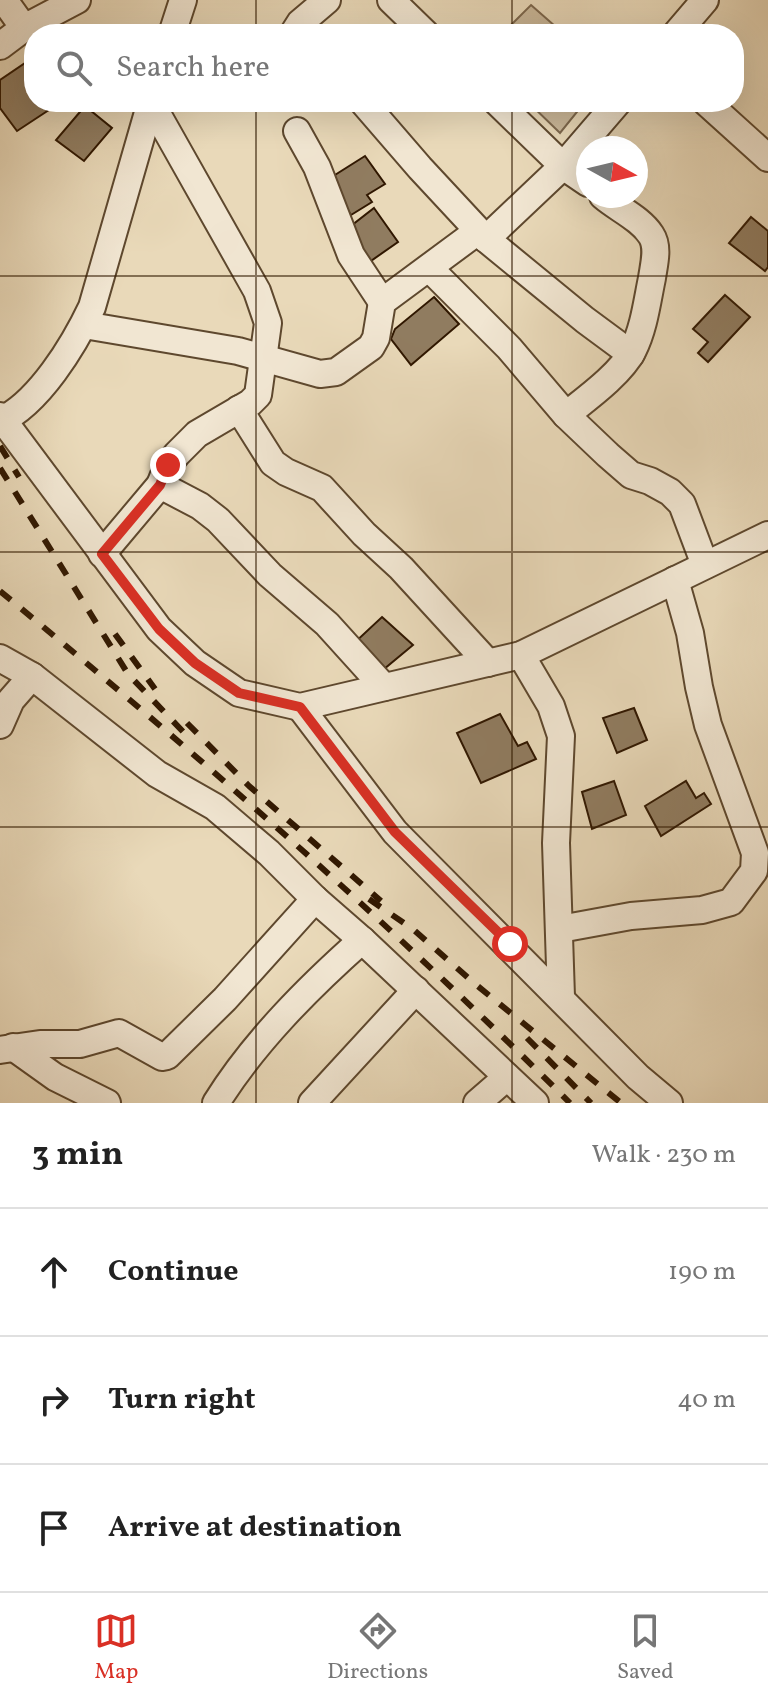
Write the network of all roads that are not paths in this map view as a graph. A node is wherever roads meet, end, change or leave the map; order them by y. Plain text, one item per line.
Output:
1 (4, 0) edge
2 (77, 0) edge
3 (183, 0) edge
4 (327, 0) edge
5 (391, 0) edge
6 (705, 0) edge
7 (32, 24) edge
8 (175, 24) edge
9 (299, 24) edge
10 (416, 24) edge
11 (685, 24) edge
12 (24, 28) joint
13 (0, 46) edge
14 (148, 112) edge
15 (157, 112) edge
16 (372, 112) edge
17 (507, 112) edge
18 (609, 112) edge
19 (717, 112) edge
20 (297, 131) dead end
21 (768, 158) edge
22 (563, 166) junction
23 (576, 175) edge
24 (619, 208) edge
25 (482, 235) junction
26 (429, 268) junction
27 (382, 302) junction
28 (84, 325) junction
29 (631, 354) junction
30 (262, 358) junction
31 (239, 409) junction
32 (566, 415) junction
33 (1, 419) edge
34 (160, 485) junction
35 (768, 535) edge
36 (102, 554) junction
37 (705, 565) junction
38 (675, 580) junction
39 (521, 655) junction
40 (0, 658) edge
41 (488, 663) junction
42 (32, 676) junction
43 (384, 687) junction
44 (300, 707) junction
45 (0, 725) edge
46 (315, 899) junction
47 (560, 929) junction
48 (362, 940) junction
49 (416, 990) junction
50 (561, 997) junction
51 (7, 1048) edge
52 (507, 1077) junction
53 (107, 1103) edge
54 (216, 1103) edge
55 (312, 1103) edge
56 (477, 1103) edge
57 (535, 1103) edge
58 (669, 1103) edge

1 - 12 street
2 - 7 street
3 - 8 street
4 - 9 street
5 - 10 street
6 - 11 street
12 - 13 street
14 - 28 street
15 - 30 street
16 - 25 street
17 - 22 street
18 - 22 street
19 - 21 street
20 - 27 street
22 - 23 street
22 - 25 street
24 - 29 street
25 - 26 street
25 - 29 street
26 - 27 street
26 - 32 street
27 - 30 street
28 - 30 street
28 - 33 street
29 - 32 street
30 - 31 street
31 - 34 street
31 - 41 street
32 - 37 street
33 - 36 street
34 - 36 street
34 - 43 street
35 - 37 street
36 - 44 street
37 - 38 street
38 - 39 street
38 - 47 street
39 - 41 street
39 - 47 street
40 - 42 street
41 - 43 street
42 - 45 street
42 - 46 street
43 - 44 street
44 - 50 street
46 - 48 street
46 - 51 street
47 - 50 street
48 - 49 street
48 - 54 street
49 - 52 street
49 - 55 street
50 - 58 street
51 - 53 street
52 - 56 street
52 - 57 street

